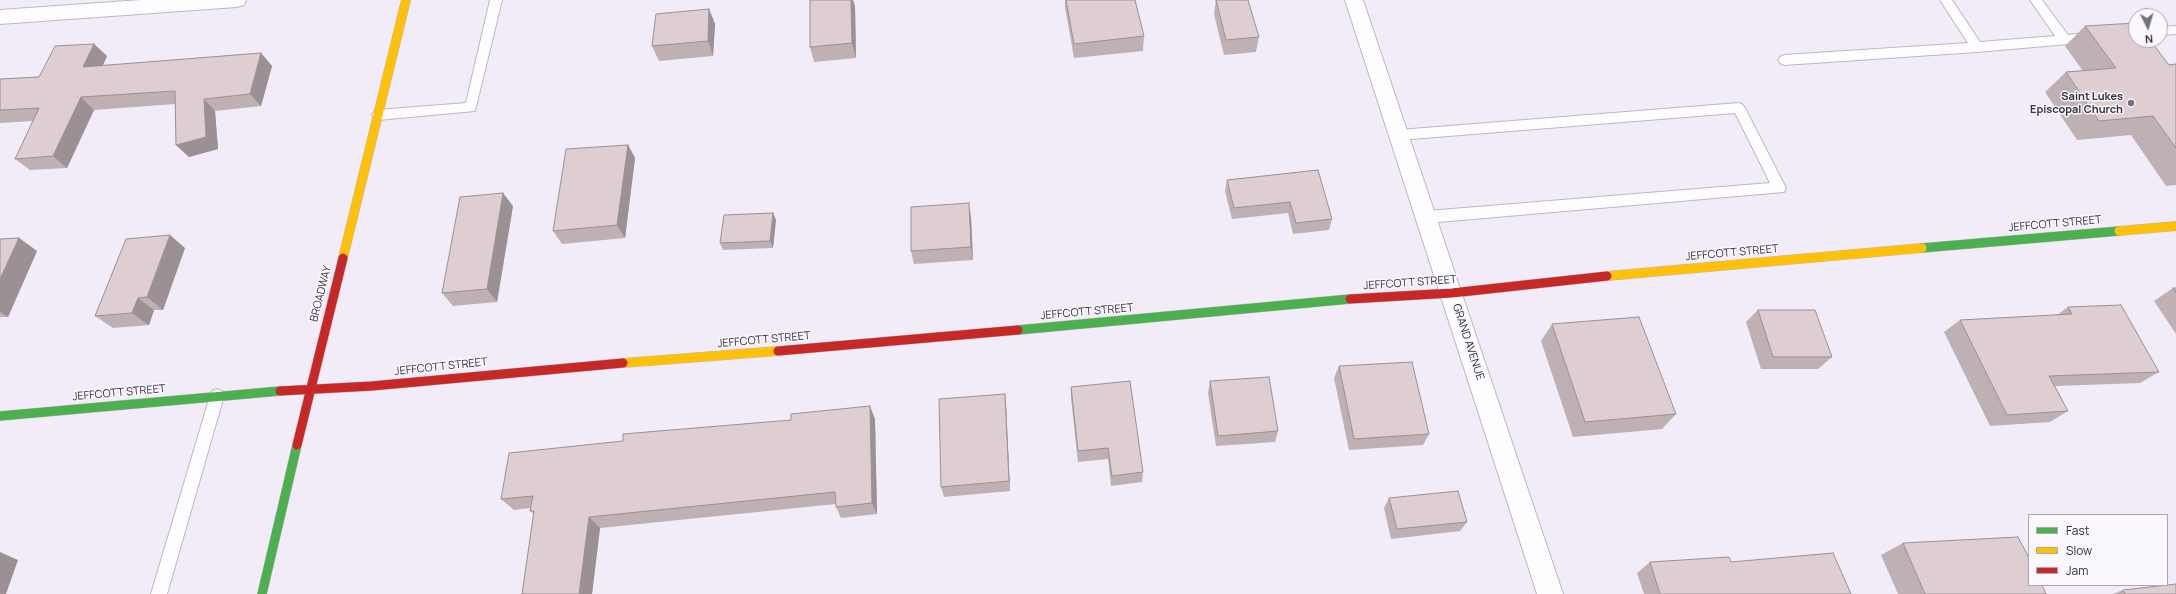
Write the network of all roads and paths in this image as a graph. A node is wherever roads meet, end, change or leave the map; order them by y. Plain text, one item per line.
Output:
1 (237, 0) edge
2 (406, 0) edge
3 (496, 0) edge
4 (1354, 0) edge
5 (1946, 0) edge
6 (2036, 0) edge
7 (0, 17) edge
8 (2104, 36) edge
9 (2065, 40) junction
10 (1977, 47) junction
11 (1784, 60) dead end
12 (378, 115) junction
13 (1399, 135) junction
14 (1427, 217) junction
15 (2176, 226) edge
16 (1452, 293) junction
17 (310, 390) junction
18 (217, 396) junction
19 (0, 416) edge
20 (160, 594) edge
21 (262, 594) edge
22 (1550, 594) edge

1 - 7 street
2 - 12 street, BROADWAY
3 - 12 lane
4 - 13 street, GRAND AVENUE
5 - 10 lane
6 - 9 lane
8 - 9 lane
9 - 10 lane
10 - 11 lane
12 - 17 street, BROADWAY
13 - 14 street, GRAND AVENUE
13 - 14 lane
14 - 16 street, GRAND AVENUE
15 - 16 street, JEFFCOTT STREET
16 - 17 street, JEFFCOTT STREET
16 - 22 street, GRAND AVENUE
17 - 18 street, JEFFCOTT STREET
17 - 21 street, BROADWAY
18 - 19 street, JEFFCOTT STREET
18 - 20 lane

